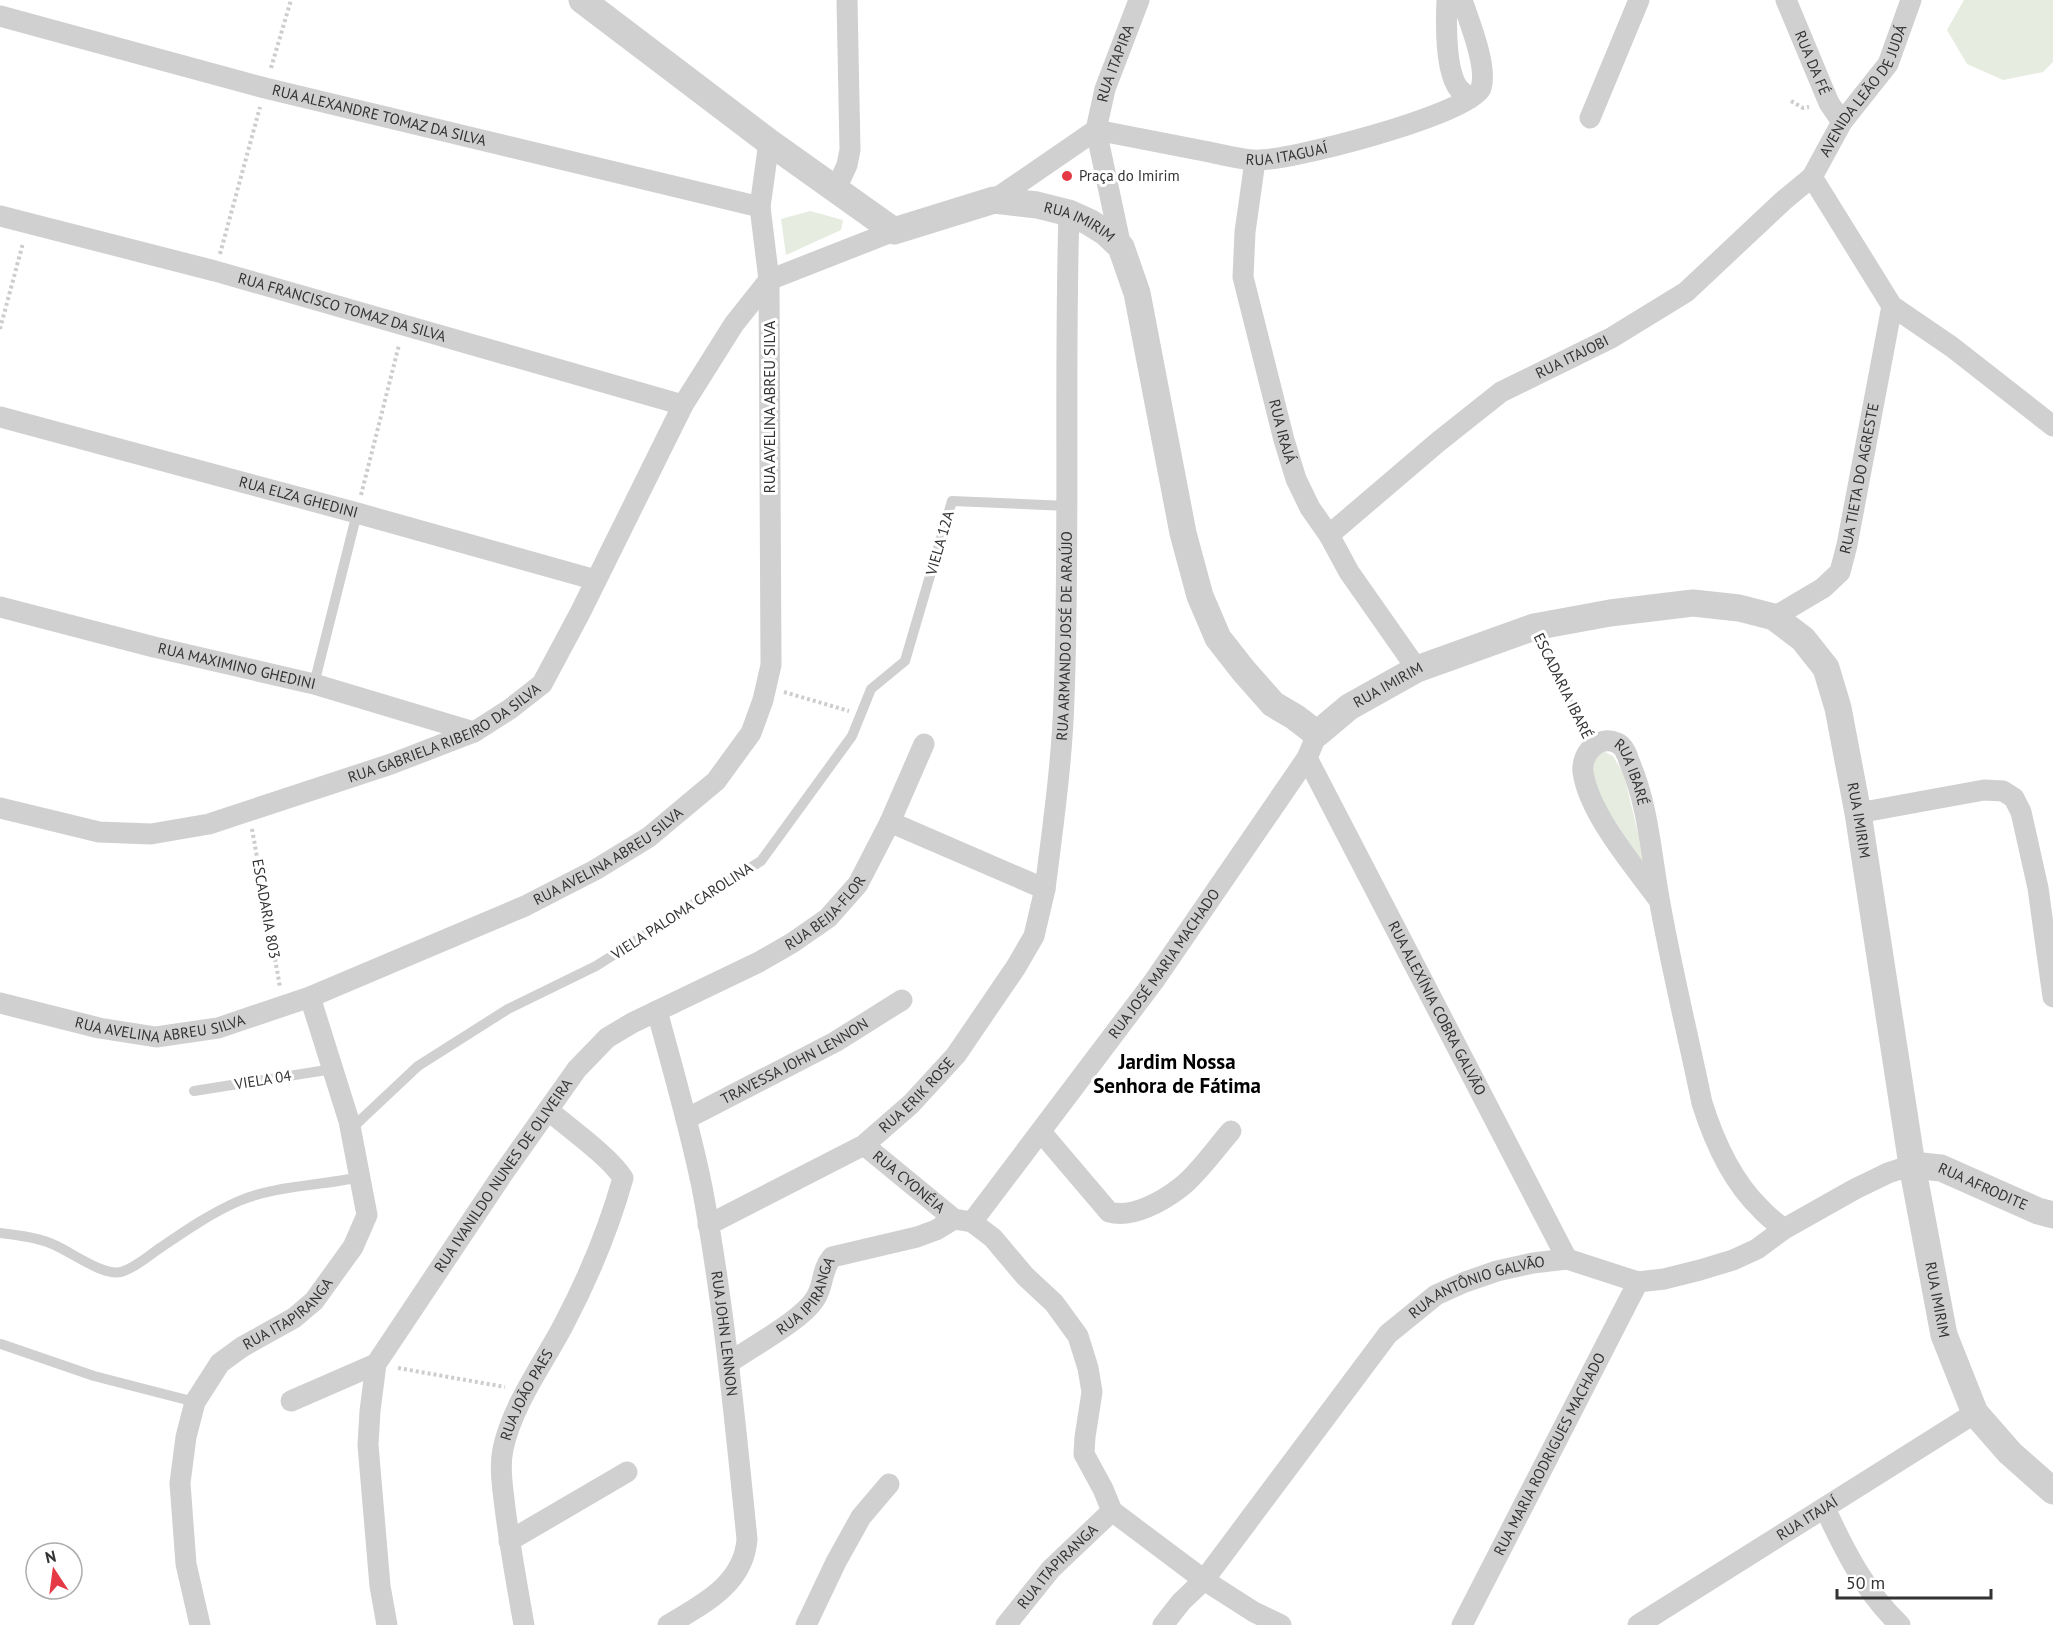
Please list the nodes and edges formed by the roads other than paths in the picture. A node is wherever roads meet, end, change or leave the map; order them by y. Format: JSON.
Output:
{"nodes":[{"id":1,"x":582,"y":0,"type":"edge"},
{"id":2,"x":847,"y":0,"type":"edge"},
{"id":3,"x":1139,"y":0,"type":"edge"},
{"id":4,"x":1447,"y":0,"type":"edge"},
{"id":5,"x":1462,"y":0,"type":"edge"},
{"id":6,"x":1639,"y":0,"type":"edge"},
{"id":7,"x":1786,"y":0,"type":"edge"},
{"id":8,"x":1911,"y":0,"type":"edge"},
{"id":9,"x":0,"y":16,"type":"edge"},
{"id":10,"x":1470,"y":98,"type":"junction"},
{"id":11,"x":1590,"y":118,"type":"dead end"},
{"id":12,"x":1842,"y":122,"type":"junction"},
{"id":13,"x":1096,"y":130,"type":"junction"},
{"id":14,"x":769,"y":142,"type":"junction"},
{"id":15,"x":1255,"y":161,"type":"junction"},
{"id":16,"x":1812,"y":177,"type":"junction"},
{"id":17,"x":836,"y":189,"type":"junction"},
{"id":18,"x":994,"y":200,"type":"junction"},
{"id":19,"x":760,"y":207,"type":"junction"},
{"id":20,"x":1069,"y":213,"type":"junction"},
{"id":21,"x":0,"y":216,"type":"edge"},
{"id":22,"x":894,"y":231,"type":"junction"},
{"id":23,"x":1121,"y":247,"type":"junction"},
{"id":24,"x":769,"y":280,"type":"junction"},
{"id":25,"x":1892,"y":306,"type":"junction"},
{"id":26,"x":683,"y":405,"type":"junction"},
{"id":27,"x":0,"y":417,"type":"edge"},
{"id":28,"x":2053,"y":426,"type":"edge"},
{"id":29,"x":1066,"y":506,"type":"junction"},
{"id":30,"x":357,"y":513,"type":"junction"},
{"id":31,"x":1329,"y":535,"type":"junction"},
{"id":32,"x":596,"y":580,"type":"junction"},
{"id":33,"x":0,"y":608,"type":"edge"},
{"id":34,"x":1774,"y":617,"type":"junction"},
{"id":35,"x":905,"y":661,"type":"joint"},
{"id":36,"x":1417,"y":669,"type":"junction"},
{"id":37,"x":314,"y":684,"type":"junction"},
{"id":38,"x":474,"y":732,"type":"junction"},
{"id":39,"x":924,"y":744,"type":"dead end"},
{"id":40,"x":1312,"y":746,"type":"junction"},
{"id":41,"x":0,"y":808,"type":"edge"},
{"id":42,"x":1858,"y":813,"type":"junction"},
{"id":43,"x":890,"y":822,"type":"junction"},
{"id":44,"x":2045,"y":887,"type":"edge"},
{"id":45,"x":1045,"y":889,"type":"junction"},
{"id":46,"x":1659,"y":900,"type":"junction"},
{"id":47,"x":310,"y":997,"type":"junction"},
{"id":48,"x":2053,"y":997,"type":"edge"},
{"id":49,"x":902,"y":1000,"type":"dead end"},
{"id":50,"x":0,"y":1003,"type":"edge"},
{"id":51,"x":657,"y":1011,"type":"junction"},
{"id":52,"x":333,"y":1069,"type":"junction"},
{"id":53,"x":194,"y":1091,"type":"dead end"},
{"id":54,"x":548,"y":1110,"type":"junction"},
{"id":55,"x":686,"y":1119,"type":"junction"},
{"id":56,"x":351,"y":1129,"type":"junction"},
{"id":57,"x":1231,"y":1131,"type":"dead end"},
{"id":58,"x":1041,"y":1132,"type":"junction"},
{"id":59,"x":864,"y":1145,"type":"junction"},
{"id":60,"x":1912,"y":1165,"type":"junction"},
{"id":61,"x":360,"y":1177,"type":"junction"},
{"id":62,"x":2053,"y":1215,"type":"edge"},
{"id":63,"x":963,"y":1221,"type":"junction"},
{"id":64,"x":708,"y":1225,"type":"junction"},
{"id":65,"x":1784,"y":1230,"type":"junction"},
{"id":66,"x":0,"y":1233,"type":"edge"},
{"id":67,"x":1567,"y":1258,"type":"junction"},
{"id":68,"x":1638,"y":1282,"type":"junction"},
{"id":69,"x":1,"y":1344,"type":"edge"},
{"id":70,"x":729,"y":1363,"type":"junction"},
{"id":71,"x":376,"y":1364,"type":"junction"},
{"id":72,"x":291,"y":1401,"type":"dead end"},
{"id":73,"x":195,"y":1402,"type":"junction"},
{"id":74,"x":1976,"y":1413,"type":"junction"},
{"id":75,"x":627,"y":1472,"type":"dead end"},
{"id":76,"x":889,"y":1485,"type":"dead end"},
{"id":77,"x":2053,"y":1491,"type":"edge"},
{"id":78,"x":1825,"y":1508,"type":"junction"},
{"id":79,"x":1112,"y":1511,"type":"junction"},
{"id":80,"x":509,"y":1541,"type":"junction"},
{"id":81,"x":1204,"y":1580,"type":"junction"},
{"id":82,"x":1667,"y":1618,"type":"edge"},
{"id":83,"x":200,"y":1625,"type":"edge"},
{"id":84,"x":387,"y":1625,"type":"edge"},
{"id":85,"x":524,"y":1625,"type":"edge"},
{"id":86,"x":668,"y":1625,"type":"edge"},
{"id":87,"x":806,"y":1625,"type":"edge"},
{"id":88,"x":1006,"y":1625,"type":"edge"},
{"id":89,"x":1163,"y":1625,"type":"edge"},
{"id":90,"x":1281,"y":1625,"type":"edge"},
{"id":91,"x":1462,"y":1625,"type":"edge"},
{"id":92,"x":1638,"y":1625,"type":"edge"},
{"id":93,"x":1900,"y":1625,"type":"edge"}],
"edges":[{"from":1,"to":14,"type":"street"},
{"from":2,"to":17,"type":"street"},
{"from":3,"to":13,"type":"street","name":"RUA ITAPIRA"},
{"from":4,"to":10,"type":"street"},
{"from":5,"to":10,"type":"street"},
{"from":6,"to":11,"type":"street"},
{"from":7,"to":12,"type":"street","name":"RUA DA FÉ"},
{"from":8,"to":12,"type":"street","name":"AVENIDA LEÃO DE JUDÁ"},
{"from":9,"to":19,"type":"street","name":"RUA ALEXANDRE TOMAZ DA SILVA"},
{"from":10,"to":15,"type":"street","name":"RUA ITAGUAÍ"},
{"from":12,"to":16,"type":"street","name":"AVENIDA LEÃO DE JUDÁ"},
{"from":13,"to":15,"type":"street","name":"RUA ITAGUAÍ"},
{"from":13,"to":18,"type":"street"},
{"from":13,"to":23,"type":"street","name":"RUA ITAPIRA"},
{"from":14,"to":17,"type":"street"},
{"from":14,"to":19,"type":"street","name":"RUA AVELINA ABREU SILVA"},
{"from":15,"to":31,"type":"street","name":"RUA IRAJÁ"},
{"from":16,"to":25,"type":"street"},
{"from":16,"to":31,"type":"street","name":"RUA ITAJOBI"},
{"from":17,"to":22,"type":"street"},
{"from":18,"to":20,"type":"street","name":"RUA IMIRIM"},
{"from":18,"to":22,"type":"street"},
{"from":19,"to":24,"type":"street","name":"RUA AVELINA ABREU SILVA"},
{"from":20,"to":23,"type":"street","name":"RUA IMIRIM"},
{"from":20,"to":29,"type":"street","name":"RUA ARMANDO JOSÉ DE ARAÚJO"},
{"from":21,"to":26,"type":"street","name":"RUA FRANCISCO TOMAZ DA SILVA"},
{"from":22,"to":24,"type":"street"},
{"from":23,"to":40,"type":"street","name":"RUA IMIRIM"},
{"from":24,"to":26,"type":"street","name":"RUA GABRIELA RIBEIRO DA SILVA"},
{"from":24,"to":47,"type":"street","name":"RUA AVELINA ABREU SILVA"},
{"from":25,"to":28,"type":"street"},
{"from":25,"to":34,"type":"street","name":"RUA TIETA DO AGRESTE"},
{"from":26,"to":32,"type":"street","name":"RUA GABRIELA RIBEIRO DA SILVA"},
{"from":27,"to":30,"type":"street","name":"RUA ELZA GHEDINI"},
{"from":29,"to":35,"type":"lane","name":"VIELA 12A"},
{"from":29,"to":45,"type":"street","name":"RUA ARMANDO JOSÉ DE ARAÚJO"},
{"from":30,"to":32,"type":"street","name":"RUA ELZA GHEDINI"},
{"from":30,"to":37,"type":"lane"},
{"from":31,"to":36,"type":"street","name":"RUA IRAJÁ"},
{"from":32,"to":38,"type":"street","name":"RUA GABRIELA RIBEIRO DA SILVA"},
{"from":33,"to":37,"type":"street","name":"RUA MAXIMINO GHEDINI"},
{"from":34,"to":36,"type":"street","name":"RUA IMIRIM"},
{"from":34,"to":42,"type":"street","name":"RUA IMIRIM"},
{"from":35,"to":56,"type":"lane","name":"VIELA PALOMA CAROLINA"},
{"from":36,"to":40,"type":"street","name":"RUA IMIRIM"},
{"from":37,"to":38,"type":"street","name":"RUA MAXIMINO GHEDINI"},
{"from":38,"to":41,"type":"street","name":"RUA GABRIELA RIBEIRO DA SILVA"},
{"from":39,"to":43,"type":"street","name":"RUA BEIJA-FLOR"},
{"from":40,"to":58,"type":"street","name":"RUA JOSÉ MARIA MACHADO"},
{"from":40,"to":67,"type":"street","name":"RUA ALEXÍNIA COBRA GALVÃO"},
{"from":42,"to":44,"type":"street"},
{"from":42,"to":60,"type":"street","name":"RUA IMIRIM"},
{"from":43,"to":45,"type":"street"},
{"from":43,"to":51,"type":"street","name":"RUA BEIJA-FLOR"},
{"from":44,"to":48,"type":"street"},
{"from":45,"to":59,"type":"street","name":"RUA ERIK ROSE"},
{"from":46,"to":46,"type":"street","name":"RUA IBARÉ"},
{"from":46,"to":65,"type":"street","name":"RUA IBARÉ"},
{"from":47,"to":50,"type":"street","name":"RUA AVELINA ABREU SILVA"},
{"from":47,"to":52,"type":"street","name":"RUA ITAPIRANGA"},
{"from":49,"to":55,"type":"street","name":"TRAVESSA JOHN LENNON"},
{"from":51,"to":54,"type":"street","name":"RUA IVANILDO NUNES DE OLIVEIRA"},
{"from":51,"to":55,"type":"street","name":"RUA JOHN LENNON"},
{"from":52,"to":53,"type":"lane","name":"VIELA 04"},
{"from":52,"to":56,"type":"street","name":"RUA ITAPIRANGA"},
{"from":54,"to":71,"type":"street","name":"RUA IVANILDO NUNES DE OLIVEIRA"},
{"from":54,"to":80,"type":"street","name":"RUA JOÃO PAES"},
{"from":55,"to":64,"type":"street","name":"RUA JOHN LENNON"},
{"from":56,"to":61,"type":"street","name":"RUA ITAPIRANGA"},
{"from":57,"to":58,"type":"street"},
{"from":58,"to":63,"type":"street","name":"RUA JOSÉ MARIA MACHADO"},
{"from":59,"to":63,"type":"street","name":"RUA CYONÉIA"},
{"from":59,"to":64,"type":"street","name":"RUA ERIK ROSE"},
{"from":60,"to":62,"type":"street","name":"RUA AFRODITE"},
{"from":60,"to":65,"type":"street","name":"RUA ANTÔNIO GALVÃO"},
{"from":60,"to":74,"type":"street","name":"RUA IMIRIM"},
{"from":61,"to":66,"type":"lane"},
{"from":61,"to":73,"type":"street","name":"RUA ITAPIRANGA"},
{"from":63,"to":70,"type":"street","name":"RUA IPIRANGA"},
{"from":63,"to":79,"type":"street"},
{"from":64,"to":70,"type":"street","name":"RUA JOHN LENNON"},
{"from":65,"to":68,"type":"street","name":"RUA ANTÔNIO GALVÃO"},
{"from":67,"to":68,"type":"street","name":"RUA ANTÔNIO GALVÃO"},
{"from":67,"to":81,"type":"street","name":"RUA ANTÔNIO GALVÃO"},
{"from":68,"to":91,"type":"street","name":"RUA MARIA RODRIGUES MACHADO"},
{"from":69,"to":73,"type":"lane"},
{"from":70,"to":86,"type":"street","name":"RUA JOHN LENNON"},
{"from":71,"to":72,"type":"street"},
{"from":71,"to":84,"type":"street"},
{"from":73,"to":83,"type":"street","name":"RUA ITAPIRANGA"},
{"from":74,"to":77,"type":"street","name":"RUA IMIRIM"},
{"from":74,"to":78,"type":"street","name":"RUA ITAJAÍ"},
{"from":75,"to":80,"type":"street"},
{"from":76,"to":87,"type":"street"},
{"from":78,"to":82,"type":"street","name":"RUA ITAJAÍ"},
{"from":78,"to":93,"type":"street"},
{"from":79,"to":81,"type":"street"},
{"from":79,"to":88,"type":"street","name":"RUA ITAPIRANGA"},
{"from":80,"to":85,"type":"street","name":"RUA JOÃO PAES"},
{"from":81,"to":89,"type":"street","name":"RUA ANTÔNIO GALVÃO"},
{"from":81,"to":90,"type":"street"},
{"from":82,"to":92,"type":"street","name":"RUA ITAJAÍ"}]}
